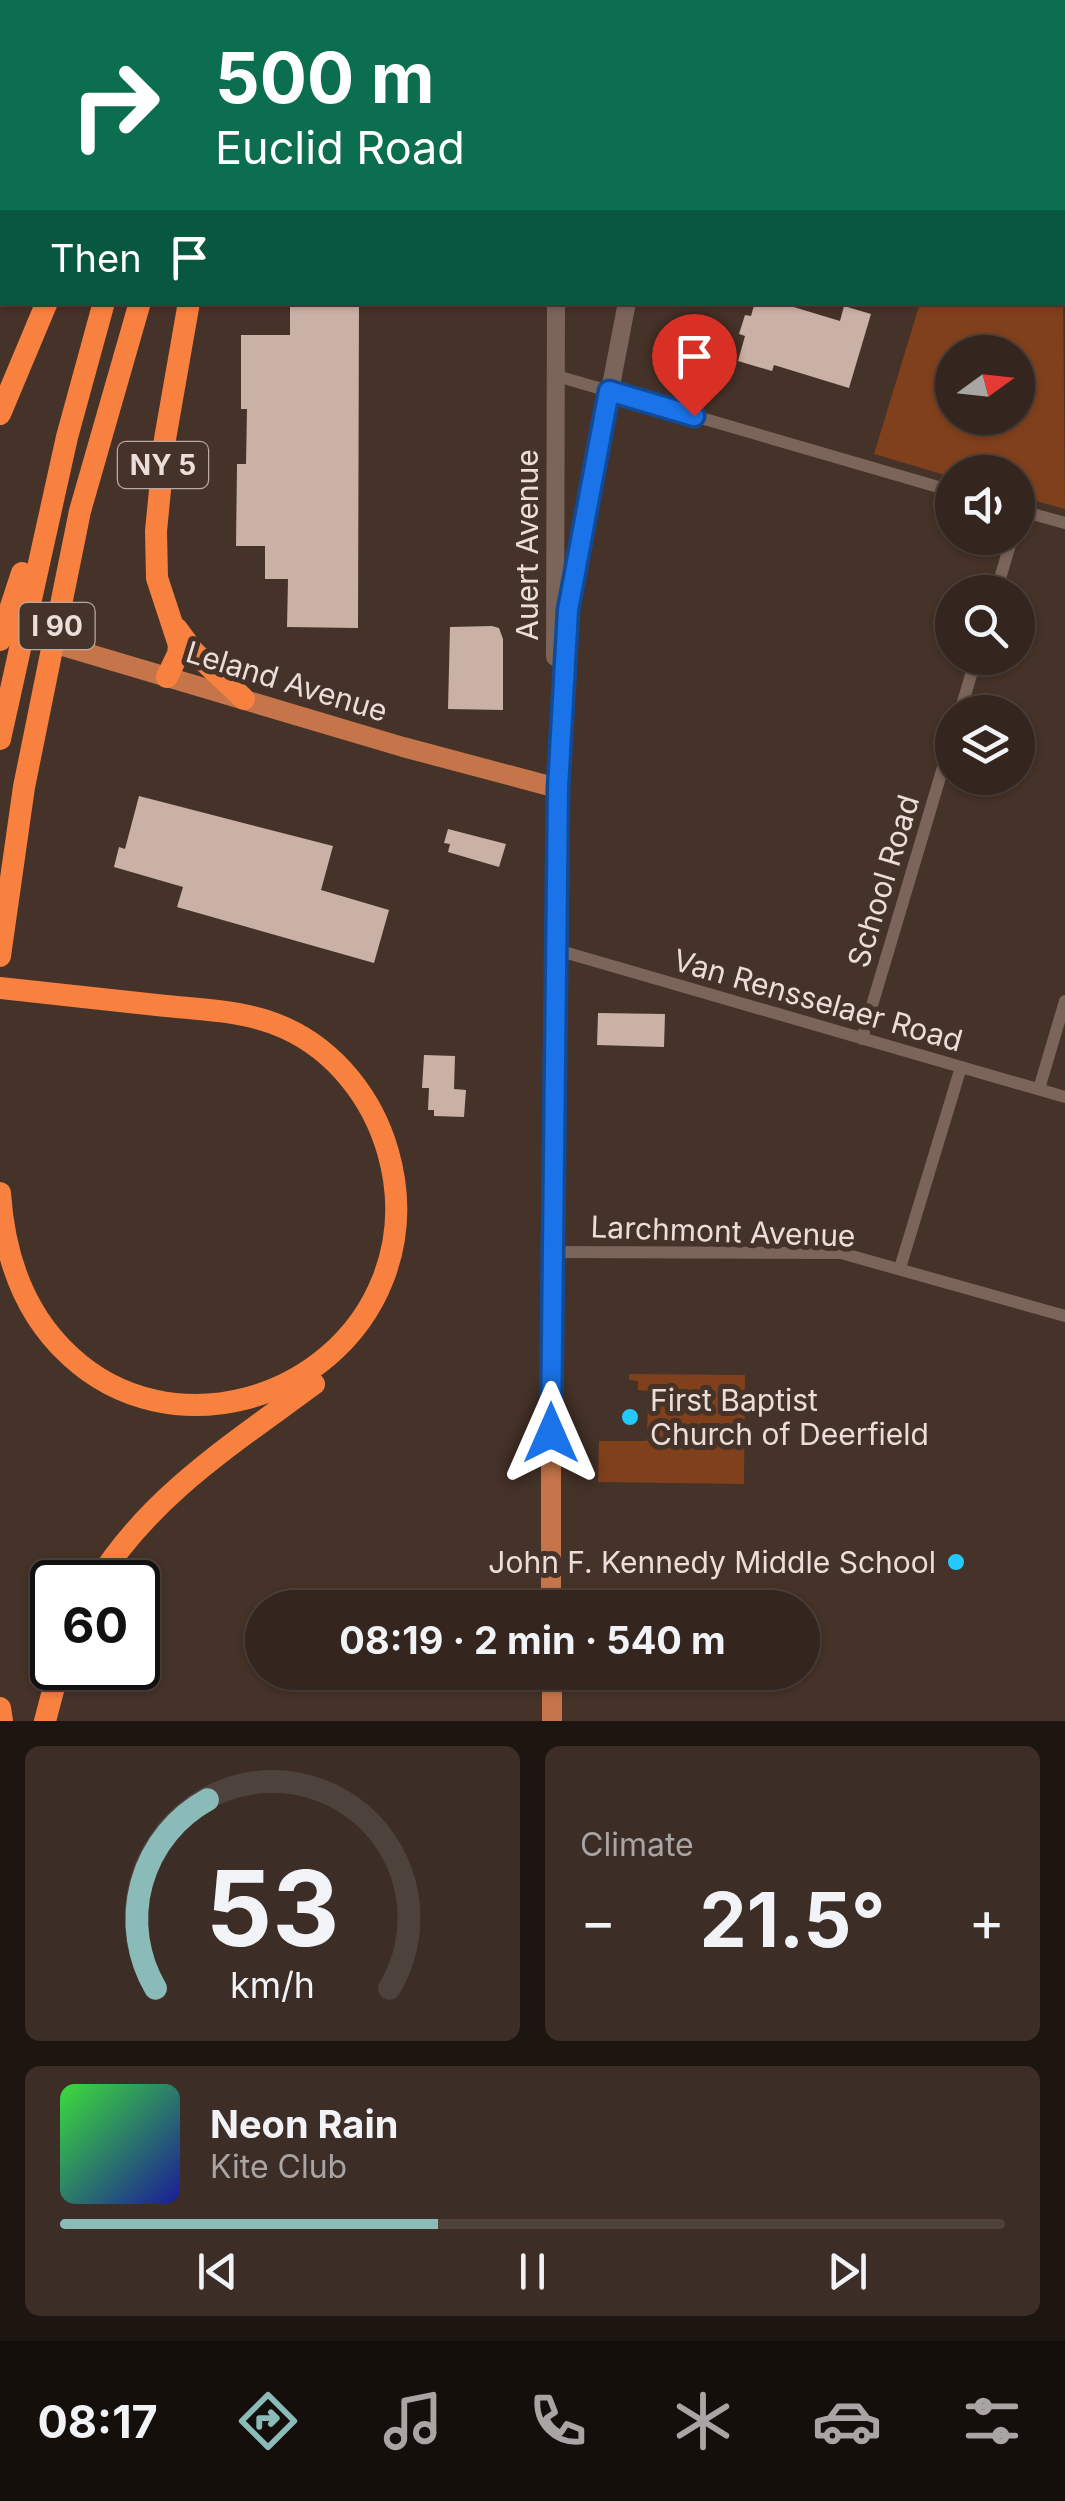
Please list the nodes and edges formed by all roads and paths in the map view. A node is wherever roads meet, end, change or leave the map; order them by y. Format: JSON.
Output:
{"nodes":[{"id":1,"x":46,"y":305,"type":"edge"},
{"id":2,"x":103,"y":305,"type":"edge"},
{"id":3,"x":139,"y":305,"type":"edge"},
{"id":4,"x":188,"y":305,"type":"edge"},
{"id":5,"x":556,"y":305,"type":"edge"},
{"id":6,"x":626,"y":305,"type":"edge"},
{"id":7,"x":556,"y":376,"type":"junction"},
{"id":8,"x":609,"y":391,"type":"junction"},
{"id":9,"x":0,"y":414,"type":"edge"},
{"id":10,"x":68,"y":436,"type":"junction"},
{"id":11,"x":935,"y":486,"type":"edge"},
{"id":12,"x":1035,"y":517,"type":"edge"},
{"id":13,"x":1065,"y":524,"type":"edge"},
{"id":14,"x":174,"y":626,"type":"junction"},
{"id":15,"x":0,"y":628,"type":"edge"},
{"id":16,"x":0,"y":640,"type":"edge"},
{"id":17,"x":167,"y":677,"type":"junction"},
{"id":18,"x":244,"y":699,"type":"junction"},
{"id":19,"x":0,"y":739,"type":"edge"},
{"id":20,"x":558,"y":788,"type":"junction"},
{"id":21,"x":935,"y":794,"type":"edge"},
{"id":22,"x":557,"y":950,"type":"junction"},
{"id":23,"x":0,"y":956,"type":"edge"},
{"id":24,"x":0,"y":978,"type":"edge"},
{"id":25,"x":0,"y":988,"type":"edge"},
{"id":26,"x":64,"y":990,"type":"junction"},
{"id":27,"x":1065,"y":1001,"type":"edge"},
{"id":28,"x":862,"y":1039,"type":"junction"},
{"id":29,"x":961,"y":1067,"type":"junction"},
{"id":30,"x":1039,"y":1089,"type":"junction"},
{"id":31,"x":1065,"y":1097,"type":"edge"},
{"id":32,"x":0,"y":1193,"type":"edge"},
{"id":33,"x":551,"y":1252,"type":"junction"},
{"id":34,"x":900,"y":1268,"type":"junction"},
{"id":35,"x":1065,"y":1316,"type":"edge"},
{"id":36,"x":114,"y":1560,"type":"edge"},
{"id":37,"x":552,"y":1590,"type":"edge"},
{"id":38,"x":53,"y":1690,"type":"edge"},
{"id":39,"x":552,"y":1690,"type":"edge"},
{"id":40,"x":0,"y":1708,"type":"edge"},
{"id":41,"x":2,"y":1721,"type":"edge"},
{"id":42,"x":45,"y":1721,"type":"edge"},
{"id":43,"x":552,"y":1721,"type":"edge"}],
"edges":[{"from":1,"to":9,"type":"highway"},
{"from":2,"to":10,"type":"highway","number":"I 90"},
{"from":3,"to":23,"type":"highway","number":"I 90"},
{"from":4,"to":14,"type":"highway","number":"NY 5"},
{"from":5,"to":7,"type":"main road","name":"Auert Avenue"},
{"from":6,"to":8,"type":"main road"},
{"from":7,"to":8,"type":"street"},
{"from":7,"to":20,"type":"main road","name":"Auert Avenue"},
{"from":8,"to":11,"type":"street"},
{"from":8,"to":20,"type":"main road"},
{"from":10,"to":16,"type":"highway"},
{"from":10,"to":19,"type":"highway","number":"I 90"},
{"from":12,"to":13,"type":"street"},
{"from":14,"to":17,"type":"highway"},
{"from":14,"to":18,"type":"highway","number":"NY 5"},
{"from":15,"to":17,"type":"main road","name":"Leland Avenue","number":"NY 5"},
{"from":17,"to":18,"type":"main road","name":"Leland Avenue","number":"NY 5"},
{"from":18,"to":20,"type":"main road","name":"Leland Avenue","number":"NY 5"},
{"from":20,"to":22,"type":"main road"},
{"from":21,"to":28,"type":"street","name":"School Road"},
{"from":22,"to":28,"type":"street","name":"Van Rensselaer Road"},
{"from":22,"to":33,"type":"main road"},
{"from":24,"to":26,"type":"highway"},
{"from":25,"to":26,"type":"highway"},
{"from":26,"to":32,"type":"highway"},
{"from":26,"to":36,"type":"highway"},
{"from":27,"to":30,"type":"street"},
{"from":28,"to":29,"type":"street","name":"Van Rensselaer Road"},
{"from":29,"to":30,"type":"street","name":"Van Rensselaer Road"},
{"from":29,"to":34,"type":"street"},
{"from":30,"to":31,"type":"street","name":"Van Rensselaer Road"},
{"from":33,"to":34,"type":"street","name":"Larchmont Avenue"},
{"from":33,"to":37,"type":"main road"},
{"from":34,"to":35,"type":"street","name":"Larchmont Avenue"},
{"from":38,"to":42,"type":"highway"},
{"from":39,"to":43,"type":"main road"},
{"from":40,"to":41,"type":"highway"}]}
